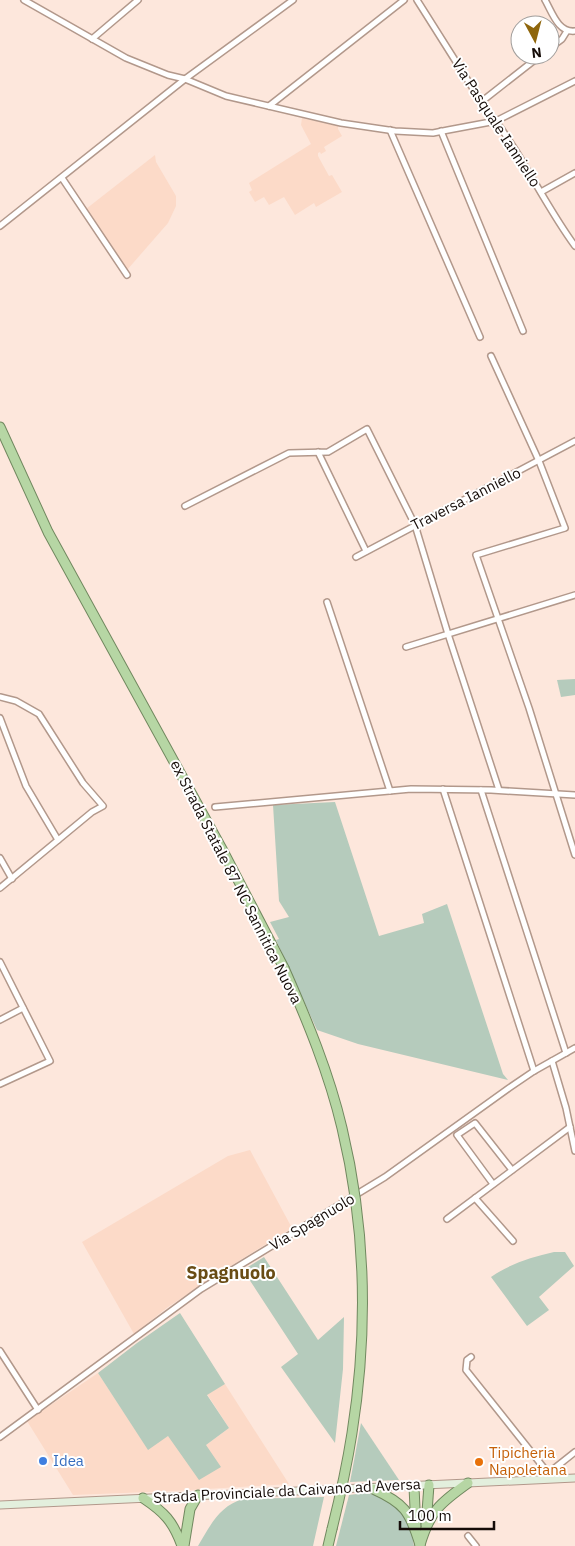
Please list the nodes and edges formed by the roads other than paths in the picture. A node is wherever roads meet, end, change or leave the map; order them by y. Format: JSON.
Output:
{"nodes":[{"id":1,"x":24,"y":0,"type":"edge"},
{"id":2,"x":138,"y":0,"type":"edge"},
{"id":3,"x":292,"y":0,"type":"edge"},
{"id":4,"x":404,"y":0,"type":"edge"},
{"id":5,"x":417,"y":0,"type":"edge"},
{"id":6,"x":545,"y":0,"type":"edge"},
{"id":7,"x":567,"y":31,"type":"junction"},
{"id":8,"x":575,"y":31,"type":"edge"},
{"id":9,"x":92,"y":39,"type":"junction"},
{"id":10,"x":560,"y":40,"type":"edge"},
{"id":11,"x":528,"y":65,"type":"edge"},
{"id":12,"x":185,"y":80,"type":"junction"},
{"id":13,"x":575,"y":81,"type":"edge"},
{"id":14,"x":481,"y":102,"type":"junction"},
{"id":15,"x":270,"y":106,"type":"junction"},
{"id":16,"x":496,"y":121,"type":"junction"},
{"id":17,"x":390,"y":130,"type":"junction"},
{"id":18,"x":441,"y":131,"type":"junction"},
{"id":19,"x":575,"y":173,"type":"edge"},
{"id":20,"x":62,"y":178,"type":"junction"},
{"id":21,"x":541,"y":192,"type":"junction"},
{"id":22,"x":0,"y":226,"type":"edge"},
{"id":23,"x":572,"y":238,"type":"edge"},
{"id":24,"x":575,"y":246,"type":"edge"},
{"id":25,"x":127,"y":275,"type":"dead end"},
{"id":26,"x":523,"y":331,"type":"dead end"},
{"id":27,"x":480,"y":337,"type":"dead end"},
{"id":28,"x":491,"y":356,"type":"dead end"},
{"id":29,"x":0,"y":427,"type":"edge"},
{"id":30,"x":575,"y":441,"type":"edge"},
{"id":31,"x":318,"y":452,"type":"junction"},
{"id":32,"x":539,"y":461,"type":"junction"},
{"id":33,"x":185,"y":506,"type":"dead end"},
{"id":34,"x":415,"y":526,"type":"junction"},
{"id":35,"x":366,"y":551,"type":"junction"},
{"id":36,"x":356,"y":557,"type":"dead end"},
{"id":37,"x":575,"y":595,"type":"edge"},
{"id":38,"x":327,"y":602,"type":"dead end"},
{"id":39,"x":498,"y":618,"type":"junction"},
{"id":40,"x":448,"y":634,"type":"junction"},
{"id":41,"x":406,"y":647,"type":"dead end"},
{"id":42,"x":0,"y":697,"type":"edge"},
{"id":43,"x":0,"y":718,"type":"edge"},
{"id":44,"x":443,"y":789,"type":"junction"},
{"id":45,"x":480,"y":790,"type":"junction"},
{"id":46,"x":499,"y":790,"type":"junction"},
{"id":47,"x":390,"y":791,"type":"junction"},
{"id":48,"x":555,"y":794,"type":"junction"},
{"id":49,"x":575,"y":795,"type":"edge"},
{"id":50,"x":216,"y":807,"type":"dead end"},
{"id":51,"x":58,"y":840,"type":"junction"},
{"id":52,"x":575,"y":855,"type":"edge"},
{"id":53,"x":0,"y":858,"type":"edge"},
{"id":54,"x":12,"y":878,"type":"junction"},
{"id":55,"x":0,"y":888,"type":"edge"},
{"id":56,"x":1,"y":965,"type":"edge"},
{"id":57,"x":23,"y":1008,"type":"junction"},
{"id":58,"x":0,"y":1020,"type":"edge"},
{"id":59,"x":575,"y":1048,"type":"edge"},
{"id":60,"x":566,"y":1053,"type":"junction"},
{"id":61,"x":552,"y":1061,"type":"junction"},
{"id":62,"x":534,"y":1071,"type":"junction"},
{"id":63,"x":0,"y":1084,"type":"edge"},
{"id":64,"x":570,"y":1127,"type":"junction"},
{"id":65,"x":575,"y":1151,"type":"edge"},
{"id":66,"x":512,"y":1170,"type":"junction"},
{"id":67,"x":493,"y":1184,"type":"junction"},
{"id":68,"x":476,"y":1198,"type":"junction"},
{"id":69,"x":447,"y":1219,"type":"dead end"},
{"id":70,"x":513,"y":1241,"type":"dead end"},
{"id":71,"x":0,"y":1351,"type":"edge"},
{"id":72,"x":471,"y":1357,"type":"dead end"},
{"id":73,"x":38,"y":1410,"type":"junction"},
{"id":74,"x":0,"y":1438,"type":"edge"},
{"id":75,"x":575,"y":1452,"type":"edge"},
{"id":76,"x":548,"y":1473,"type":"junction"},
{"id":77,"x":575,"y":1478,"type":"edge"},
{"id":78,"x":540,"y":1480,"type":"junction"},
{"id":79,"x":468,"y":1483,"type":"junction"},
{"id":80,"x":429,"y":1485,"type":"junction"},
{"id":81,"x":414,"y":1487,"type":"junction"},
{"id":82,"x":373,"y":1488,"type":"junction"},
{"id":83,"x":198,"y":1495,"type":"junction"},
{"id":84,"x":143,"y":1498,"type":"junction"},
{"id":85,"x":0,"y":1505,"type":"edge"},
{"id":86,"x":426,"y":1525,"type":"junction"},
{"id":87,"x":416,"y":1532,"type":"junction"},
{"id":88,"x":468,"y":1536,"type":"dead end"},
{"id":89,"x":183,"y":1546,"type":"edge"},
{"id":90,"x":328,"y":1546,"type":"edge"},
{"id":91,"x":420,"y":1546,"type":"edge"},
{"id":92,"x":476,"y":1546,"type":"edge"}],
"edges":[{"from":1,"to":9,"type":"street"},
{"from":2,"to":9,"type":"street"},
{"from":3,"to":12,"type":"street"},
{"from":4,"to":15,"type":"street"},
{"from":5,"to":14,"type":"street","name":"Via Pasquale Ianniello"},
{"from":6,"to":7,"type":"street"},
{"from":7,"to":8,"type":"street"},
{"from":7,"to":10,"type":"street"},
{"from":9,"to":12,"type":"street"},
{"from":11,"to":14,"type":"street"},
{"from":12,"to":15,"type":"street"},
{"from":12,"to":20,"type":"street"},
{"from":13,"to":16,"type":"street"},
{"from":14,"to":16,"type":"street","name":"Via Pasquale Ianniello"},
{"from":15,"to":17,"type":"street"},
{"from":16,"to":18,"type":"street"},
{"from":16,"to":21,"type":"street","name":"Via Pasquale Ianniello"},
{"from":17,"to":18,"type":"street"},
{"from":17,"to":27,"type":"street"},
{"from":18,"to":26,"type":"street"},
{"from":19,"to":21,"type":"street"},
{"from":20,"to":22,"type":"street"},
{"from":20,"to":25,"type":"street"},
{"from":21,"to":23,"type":"street","name":"Via Pasquale Ianniello"},
{"from":23,"to":24,"type":"street","name":"Via Pasquale Ianniello"},
{"from":28,"to":32,"type":"street"},
{"from":29,"to":90,"type":"highway","name":"ex Strada Statale 87 NC Sannitica Nuova","bridge":true},
{"from":30,"to":32,"type":"street","name":"Traversa Ianniello"},
{"from":31,"to":33,"type":"street"},
{"from":31,"to":34,"type":"street"},
{"from":31,"to":35,"type":"street"},
{"from":32,"to":34,"type":"street","name":"Traversa Ianniello"},
{"from":32,"to":39,"type":"street"},
{"from":34,"to":35,"type":"street","name":"Traversa Ianniello"},
{"from":34,"to":40,"type":"street"},
{"from":35,"to":36,"type":"street","name":"Traversa Ianniello"},
{"from":37,"to":39,"type":"street"},
{"from":38,"to":47,"type":"street"},
{"from":39,"to":40,"type":"street"},
{"from":39,"to":48,"type":"street"},
{"from":40,"to":41,"type":"street"},
{"from":40,"to":46,"type":"street"},
{"from":42,"to":51,"type":"street"},
{"from":43,"to":51,"type":"street"},
{"from":44,"to":45,"type":"street"},
{"from":44,"to":47,"type":"street"},
{"from":44,"to":62,"type":"street"},
{"from":45,"to":46,"type":"street"},
{"from":45,"to":60,"type":"street"},
{"from":46,"to":48,"type":"street"},
{"from":47,"to":50,"type":"street"},
{"from":48,"to":49,"type":"street"},
{"from":48,"to":52,"type":"street"},
{"from":51,"to":54,"type":"street"},
{"from":53,"to":54,"type":"street"},
{"from":54,"to":55,"type":"street"},
{"from":56,"to":57,"type":"street"},
{"from":57,"to":58,"type":"street"},
{"from":57,"to":63,"type":"street"},
{"from":59,"to":60,"type":"street","name":"Via Spagnuolo"},
{"from":60,"to":61,"type":"street","name":"Via Spagnuolo"},
{"from":61,"to":62,"type":"street","name":"Via Spagnuolo"},
{"from":61,"to":64,"type":"street"},
{"from":62,"to":73,"type":"street","name":"Via Spagnuolo"},
{"from":64,"to":65,"type":"street"},
{"from":64,"to":66,"type":"street"},
{"from":66,"to":67,"type":"street"},
{"from":66,"to":67,"type":"street"},
{"from":67,"to":68,"type":"street"},
{"from":68,"to":69,"type":"street"},
{"from":68,"to":70,"type":"street"},
{"from":71,"to":73,"type":"street"},
{"from":72,"to":76,"type":"street"},
{"from":73,"to":74,"type":"street","name":"Via Spagnuolo"},
{"from":75,"to":76,"type":"street"},
{"from":76,"to":78,"type":"street"},
{"from":77,"to":78,"type":"main road","name":"Strada Provinciale da Caivano ad Aversa"},
{"from":78,"to":79,"type":"main road","name":"Strada Provinciale da Caivano ad Aversa"},
{"from":79,"to":80,"type":"main road","name":"Strada Provinciale da Caivano ad Aversa"},
{"from":79,"to":86,"type":"highway"},
{"from":80,"to":81,"type":"main road","name":"Strada Provinciale da Caivano ad Aversa"},
{"from":80,"to":86,"type":"highway"},
{"from":81,"to":82,"type":"main road","name":"Strada Provinciale da Caivano ad Aversa"},
{"from":81,"to":87,"type":"highway"},
{"from":82,"to":83,"type":"main road","name":"Strada Provinciale da Caivano ad Aversa"},
{"from":82,"to":87,"type":"highway"},
{"from":83,"to":84,"type":"main road","name":"Strada Provinciale da Caivano ad Aversa"},
{"from":83,"to":89,"type":"highway"},
{"from":84,"to":85,"type":"main road","name":"Strada Provinciale da Caivano ad Aversa"},
{"from":84,"to":89,"type":"highway"},
{"from":86,"to":91,"type":"highway"},
{"from":87,"to":91,"type":"highway"},
{"from":88,"to":92,"type":"street"}]}
